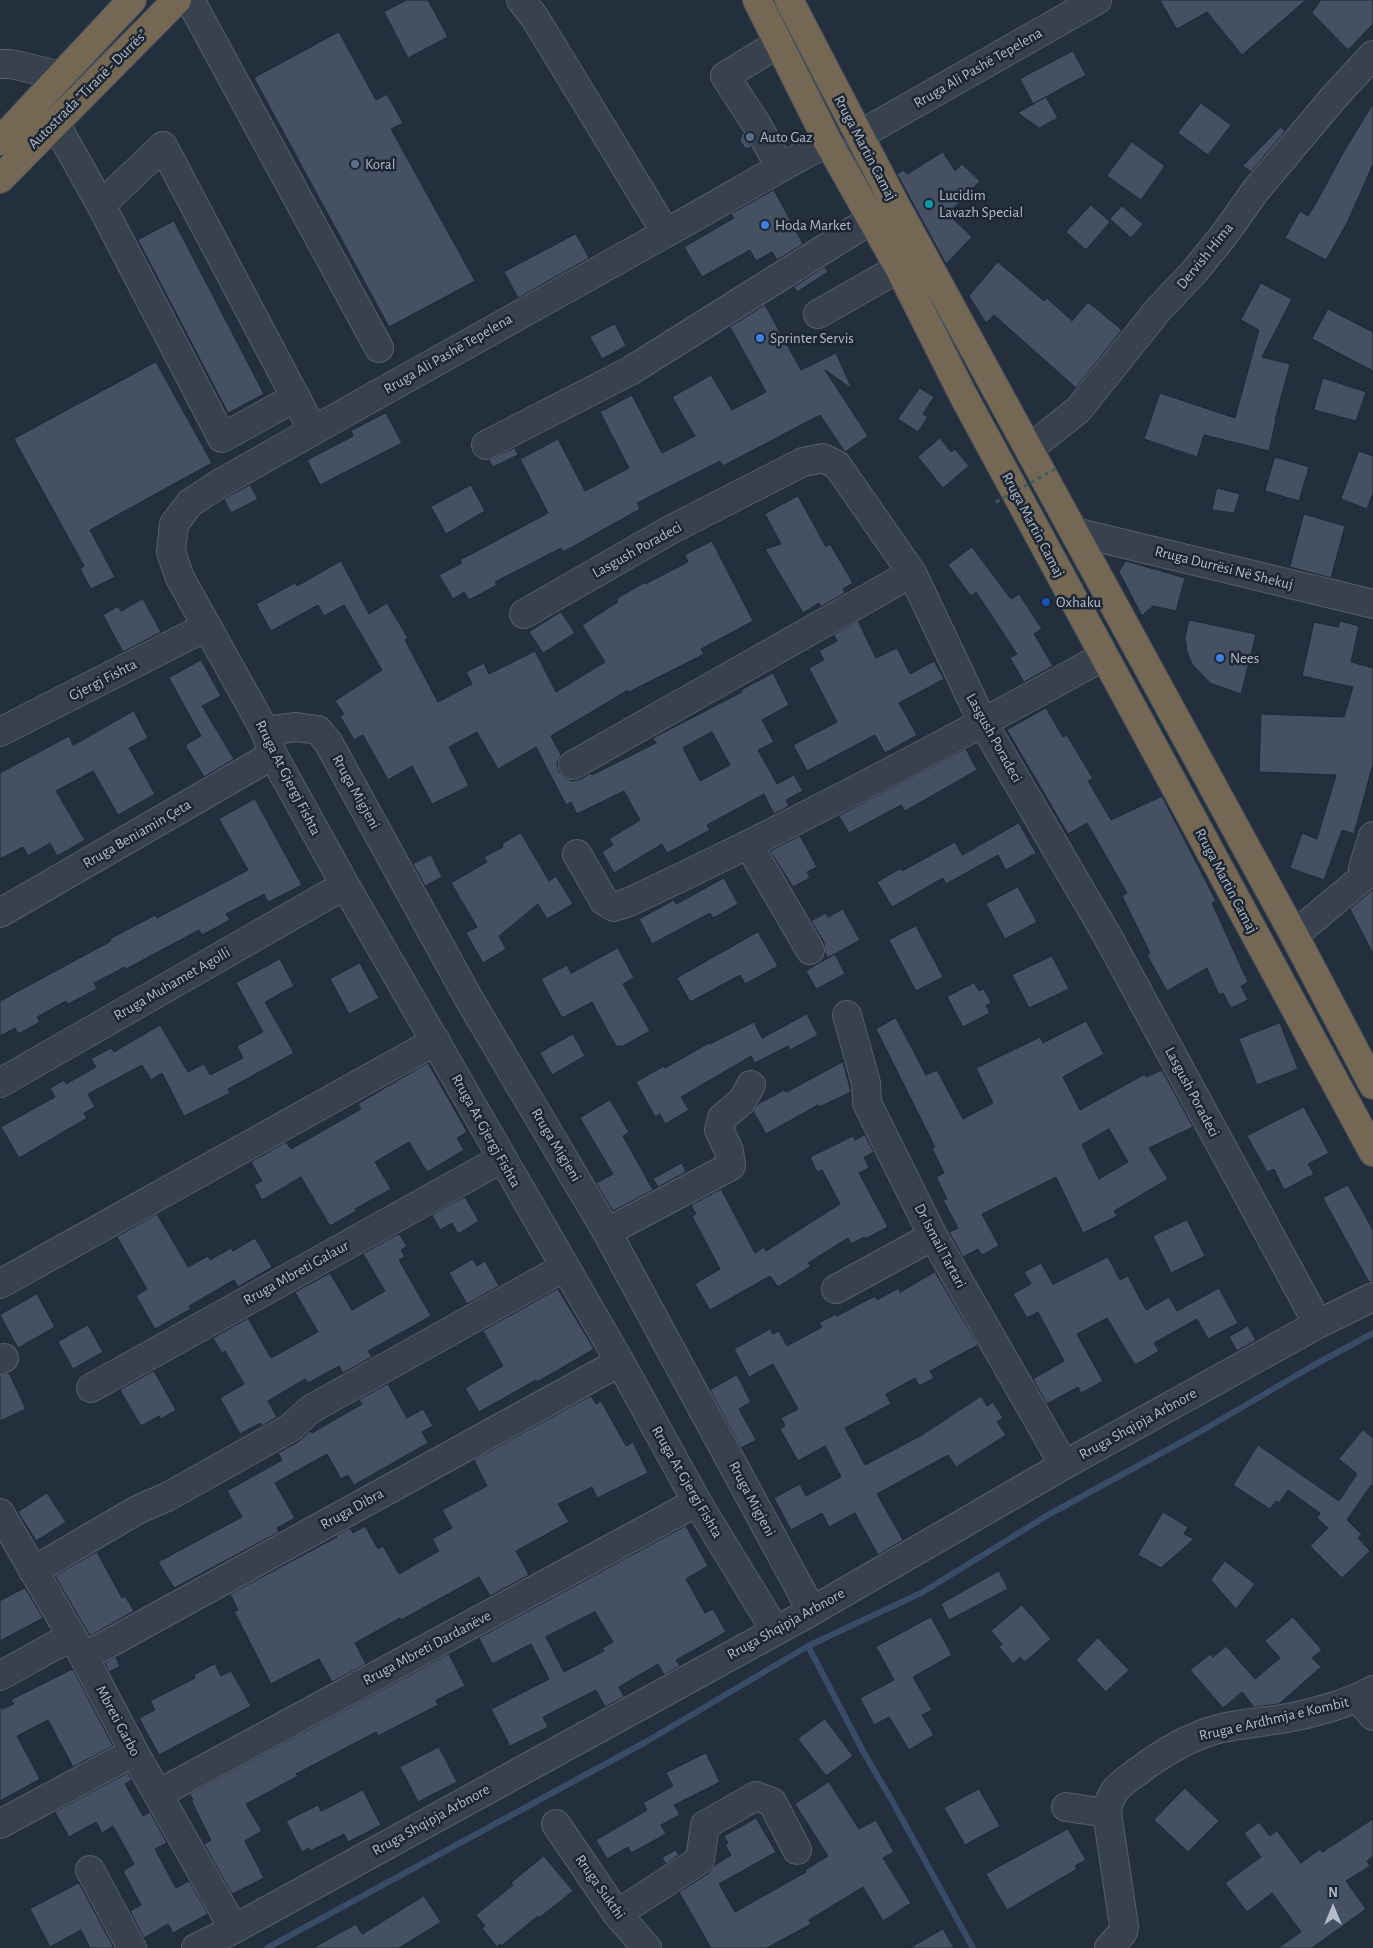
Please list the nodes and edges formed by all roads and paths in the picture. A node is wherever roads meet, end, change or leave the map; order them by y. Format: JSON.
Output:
{"nodes":[{"id":1,"x":132,"y":0,"type":"edge"},
{"id":2,"x":177,"y":0,"type":"edge"},
{"id":3,"x":190,"y":0,"type":"edge"},
{"id":4,"x":521,"y":0,"type":"edge"},
{"id":5,"x":757,"y":0,"type":"edge"},
{"id":6,"x":789,"y":0,"type":"edge"},
{"id":7,"x":1097,"y":0,"type":"edge"},
{"id":8,"x":779,"y":44,"type":"junction"},
{"id":9,"x":1373,"y":55,"type":"edge"},
{"id":10,"x":0,"y":64,"type":"edge"},
{"id":11,"x":62,"y":76,"type":"junction"},
{"id":12,"x":55,"y":123,"type":"junction"},
{"id":13,"x":858,"y":135,"type":"junction"},
{"id":14,"x":0,"y":141,"type":"edge"},
{"id":15,"x":828,"y":142,"type":"junction"},
{"id":16,"x":780,"y":167,"type":"junction"},
{"id":17,"x":0,"y":179,"type":"edge"},
{"id":18,"x":101,"y":205,"type":"junction"},
{"id":19,"x":872,"y":219,"type":"junction"},
{"id":20,"x":666,"y":233,"type":"junction"},
{"id":21,"x":899,"y":268,"type":"junction"},
{"id":22,"x":818,"y":314,"type":"dead end"},
{"id":23,"x":379,"y":348,"type":"dead end"},
{"id":24,"x":296,"y":397,"type":"junction"},
{"id":25,"x":308,"y":434,"type":"junction"},
{"id":26,"x":486,"y":445,"type":"dead end"},
{"id":27,"x":1030,"y":448,"type":"junction"},
{"id":28,"x":1057,"y":468,"type":"dead end"},
{"id":29,"x":996,"y":502,"type":"dead end"},
{"id":30,"x":1075,"y":532,"type":"junction"},
{"id":31,"x":912,"y":572,"type":"junction"},
{"id":32,"x":1373,"y":604,"type":"edge"},
{"id":33,"x":524,"y":614,"type":"dead end"},
{"id":34,"x":206,"y":627,"type":"junction"},
{"id":35,"x":1104,"y":656,"type":"junction"},
{"id":36,"x":983,"y":723,"type":"junction"},
{"id":37,"x":0,"y":732,"type":"edge"},
{"id":38,"x":269,"y":743,"type":"junction"},
{"id":39,"x":573,"y":765,"type":"dead end"},
{"id":40,"x":1373,"y":836,"type":"edge"},
{"id":41,"x":749,"y":845,"type":"junction"},
{"id":42,"x":576,"y":854,"type":"dead end"},
{"id":43,"x":1369,"y":877,"type":"edge"},
{"id":44,"x":345,"y":885,"type":"junction"},
{"id":45,"x":0,"y":913,"type":"edge"},
{"id":46,"x":1294,"y":935,"type":"junction"},
{"id":47,"x":810,"y":950,"type":"dead end"},
{"id":48,"x":847,"y":1015,"type":"dead end"},
{"id":49,"x":436,"y":1041,"type":"junction"},
{"id":50,"x":0,"y":1083,"type":"edge"},
{"id":51,"x":752,"y":1085,"type":"dead end"},
{"id":52,"x":1373,"y":1085,"type":"edge"},
{"id":53,"x":1373,"y":1152,"type":"edge"},
{"id":54,"x":501,"y":1159,"type":"junction"},
{"id":55,"x":607,"y":1232,"type":"junction"},
{"id":56,"x":933,"y":1236,"type":"junction"},
{"id":57,"x":565,"y":1267,"type":"junction"},
{"id":58,"x":0,"y":1284,"type":"edge"},
{"id":59,"x":836,"y":1289,"type":"dead end"},
{"id":60,"x":1373,"y":1297,"type":"edge"},
{"id":61,"x":1318,"y":1324,"type":"junction"},
{"id":62,"x":620,"y":1362,"type":"junction"},
{"id":63,"x":91,"y":1388,"type":"dead end"},
{"id":64,"x":1064,"y":1465,"type":"junction"},
{"id":65,"x":697,"y":1502,"type":"junction"},
{"id":66,"x":0,"y":1513,"type":"edge"},
{"id":67,"x":33,"y":1571,"type":"junction"},
{"id":68,"x":812,"y":1611,"type":"junction"},
{"id":69,"x":775,"y":1630,"type":"junction"},
{"id":70,"x":78,"y":1647,"type":"junction"},
{"id":71,"x":0,"y":1676,"type":"edge"},
{"id":72,"x":1368,"y":1701,"type":"edge"},
{"id":73,"x":134,"y":1752,"type":"junction"},
{"id":74,"x":158,"y":1794,"type":"junction"},
{"id":75,"x":1066,"y":1807,"type":"dead end"},
{"id":76,"x":1107,"y":1812,"type":"junction"},
{"id":77,"x":0,"y":1824,"type":"edge"},
{"id":78,"x":556,"y":1824,"type":"dead end"},
{"id":79,"x":797,"y":1850,"type":"dead end"},
{"id":80,"x":90,"y":1870,"type":"dead end"},
{"id":81,"x":617,"y":1914,"type":"junction"},
{"id":82,"x":234,"y":1929,"type":"junction"},
{"id":83,"x":132,"y":1948,"type":"edge"},
{"id":84,"x":196,"y":1948,"type":"edge"},
{"id":85,"x":647,"y":1948,"type":"edge"},
{"id":86,"x":1109,"y":1948,"type":"edge"}],
"edges":[{"from":1,"to":11,"type":"highway","name":"Autostrada \"Tiranë - Durrës\""},
{"from":2,"to":12,"type":"highway","name":"Autostrada \"Tiranë - Durrës\""},
{"from":3,"to":23,"type":"street"},
{"from":4,"to":20,"type":"street"},
{"from":5,"to":8,"type":"highway","name":"Rruga Martin Camaj"},
{"from":6,"to":13,"type":"highway","name":"Rruga Martin Camaj"},
{"from":7,"to":13,"type":"street","name":"Rruga Ali Pashë Tepelena"},
{"from":8,"to":15,"type":"highway","name":"Rruga Martin Camaj"},
{"from":8,"to":16,"type":"street"},
{"from":9,"to":27,"type":"street","name":"Dervish Hima"},
{"from":10,"to":11,"type":"street"},
{"from":11,"to":14,"type":"highway","name":"Autostrada \"Tiranë - Durrës\""},
{"from":12,"to":17,"type":"highway","name":"Autostrada \"Tiranë - Durrës\""},
{"from":12,"to":18,"type":"street"},
{"from":13,"to":27,"type":"highway","name":"Rruga Martin Camaj"},
{"from":15,"to":16,"type":"street","name":"Rruga Ali Pashë Tepelena"},
{"from":15,"to":19,"type":"highway","name":"Rruga Martin Camaj"},
{"from":16,"to":20,"type":"street","name":"Rruga Ali Pashë Tepelena"},
{"from":18,"to":24,"type":"street"},
{"from":18,"to":24,"type":"street"},
{"from":19,"to":21,"type":"highway","name":"Rruga Martin Camaj"},
{"from":19,"to":26,"type":"street"},
{"from":20,"to":25,"type":"street","name":"Rruga Ali Pashë Tepelena"},
{"from":21,"to":22,"type":"street"},
{"from":21,"to":35,"type":"highway","name":"Rruga Martin Camaj"},
{"from":24,"to":25,"type":"street"},
{"from":25,"to":34,"type":"street","name":"Rruga Ali Pashë Tepelena"},
{"from":27,"to":30,"type":"highway","name":"Rruga Martin Camaj"},
{"from":28,"to":29,"type":"path","bridge":true},
{"from":30,"to":32,"type":"street","name":"Rruga Durrësi Në Shekuj"},
{"from":30,"to":46,"type":"highway","name":"Rruga Martin Camaj"},
{"from":31,"to":33,"type":"street","name":"Lasgush Poradeci"},
{"from":31,"to":36,"type":"street","name":"Lasgush Poradeci"},
{"from":31,"to":39,"type":"street"},
{"from":34,"to":37,"type":"street","name":"Gjergj Fishta"},
{"from":34,"to":38,"type":"street","name":"Rruga At Gjergj Fishta"},
{"from":35,"to":36,"type":"street"},
{"from":35,"to":53,"type":"highway","name":"Rruga Martin Camaj"},
{"from":36,"to":41,"type":"street"},
{"from":36,"to":61,"type":"street","name":"Lasgush Poradeci"},
{"from":38,"to":44,"type":"street","name":"Rruga At Gjergj Fishta"},
{"from":38,"to":45,"type":"street","name":"Rruga Beniamin Çeta"},
{"from":38,"to":55,"type":"street","name":"Rruga Migjeni"},
{"from":40,"to":43,"type":"street"},
{"from":41,"to":42,"type":"street"},
{"from":41,"to":47,"type":"street"},
{"from":43,"to":46,"type":"street"},
{"from":44,"to":49,"type":"street","name":"Rruga At Gjergj Fishta"},
{"from":44,"to":50,"type":"street","name":"Rruga Muhamet Agolli"},
{"from":46,"to":52,"type":"highway","name":"Rruga Martin Camaj"},
{"from":48,"to":56,"type":"street","name":"Dr Ismail Tartari"},
{"from":49,"to":54,"type":"street","name":"Rruga At Gjergj Fishta"},
{"from":49,"to":58,"type":"street"},
{"from":51,"to":55,"type":"street"},
{"from":54,"to":57,"type":"street","name":"Rruga At Gjergj Fishta"},
{"from":54,"to":63,"type":"street","name":"Rruga Mbreti Galaur"},
{"from":55,"to":68,"type":"street","name":"Rruga Migjeni"},
{"from":56,"to":59,"type":"street"},
{"from":56,"to":64,"type":"street","name":"Dr Ismail Tartari"},
{"from":57,"to":62,"type":"street","name":"Rruga At Gjergj Fishta"},
{"from":57,"to":67,"type":"street"},
{"from":60,"to":61,"type":"street","name":"Rruga Shqipja Arbnore"},
{"from":61,"to":64,"type":"street","name":"Rruga Shqipja Arbnore"},
{"from":62,"to":65,"type":"street","name":"Rruga At Gjergj Fishta"},
{"from":62,"to":70,"type":"street","name":"Rruga Dibra"},
{"from":64,"to":68,"type":"street","name":"Rruga Shqipja Arbnore"},
{"from":65,"to":69,"type":"street","name":"Rruga At Gjergj Fishta"},
{"from":65,"to":74,"type":"street","name":"Rruga Mbreti Dardanëve"},
{"from":66,"to":67,"type":"street","name":"Mbreti Garbo"},
{"from":67,"to":70,"type":"street","name":"Mbreti Garbo"},
{"from":68,"to":69,"type":"street","name":"Rruga Shqipja Arbnore"},
{"from":69,"to":82,"type":"street","name":"Rruga Shqipja Arbnore"},
{"from":70,"to":71,"type":"street","name":"Rruga Dibra"},
{"from":70,"to":73,"type":"street","name":"Mbreti Garbo"},
{"from":72,"to":76,"type":"street","name":"Rruga e Ardhmja e Kombit"},
{"from":73,"to":74,"type":"street","name":"Mbreti Garbo"},
{"from":73,"to":77,"type":"street"},
{"from":74,"to":82,"type":"street","name":"Mbreti Garbo"},
{"from":75,"to":76,"type":"street"},
{"from":76,"to":86,"type":"street"},
{"from":78,"to":81,"type":"street","name":"Rruga Sukthi"},
{"from":79,"to":81,"type":"street"},
{"from":80,"to":83,"type":"street"},
{"from":81,"to":85,"type":"street","name":"Rruga Sukthi"},
{"from":82,"to":84,"type":"street","name":"Rruga Shqipja Arbnore"}]}
